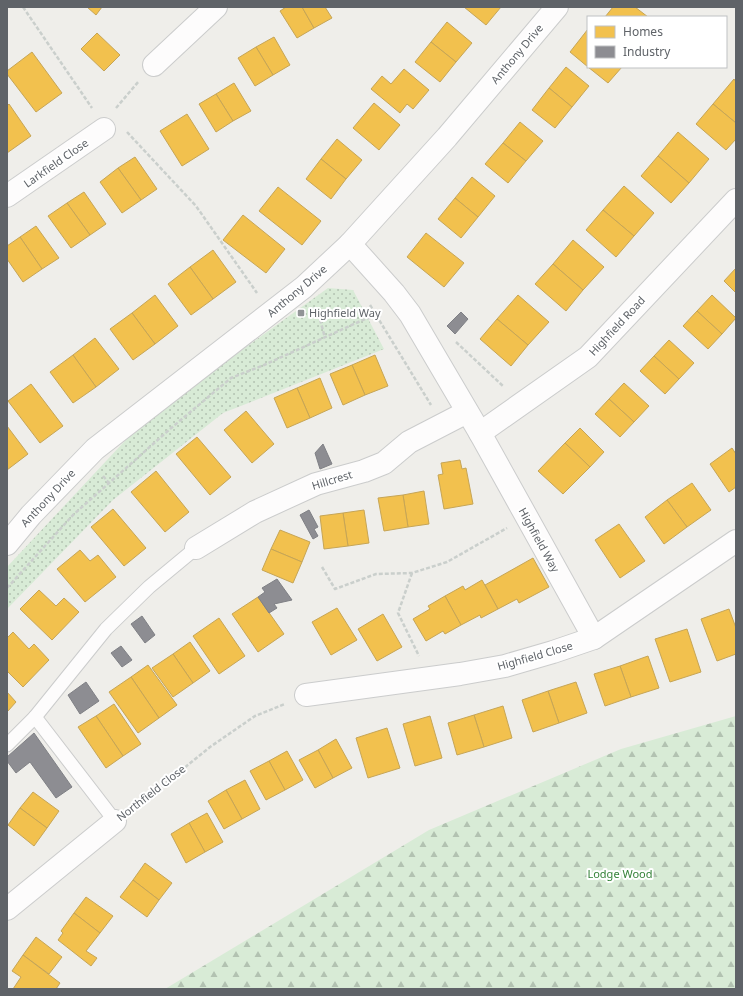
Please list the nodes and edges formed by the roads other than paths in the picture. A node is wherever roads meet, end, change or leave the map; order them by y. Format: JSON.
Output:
{"nodes":[{"id":1,"x":216,"y":7,"type":"edge"},
{"id":2,"x":557,"y":7,"type":"edge"},
{"id":3,"x":154,"y":65,"type":"road end"},
{"id":4,"x":107,"y":122,"type":"road end"},
{"id":5,"x":7,"y":196,"type":"edge"},
{"id":6,"x":736,"y":200,"type":"edge"},
{"id":7,"x":350,"y":244,"type":"junction"},
{"id":8,"x":467,"y":412,"type":"junction"},
{"id":9,"x":480,"y":433,"type":"junction"},
{"id":10,"x":736,"y":541,"type":"edge"},
{"id":11,"x":7,"y":544,"type":"edge"},
{"id":12,"x":196,"y":548,"type":"joint"},
{"id":13,"x":594,"y":638,"type":"junction"},
{"id":14,"x":306,"y":695,"type":"road end"},
{"id":15,"x":35,"y":717,"type":"junction"},
{"id":16,"x":7,"y":745,"type":"edge"},
{"id":17,"x":115,"y":821,"type":"joint"},
{"id":18,"x":7,"y":909,"type":"edge"}],
"edges":[{"from":1,"to":3,"type":"street"},
{"from":2,"to":7,"type":"street","name":"Anthony Drive"},
{"from":4,"to":5,"type":"street","name":"Larkfield Close"},
{"from":6,"to":9,"type":"street","name":"Highfield Road"},
{"from":7,"to":8,"type":"street","name":"Highfield Way"},
{"from":7,"to":11,"type":"street","name":"Anthony Drive"},
{"from":8,"to":9,"type":"street","name":"Highfield Way"},
{"from":8,"to":12,"type":"street","name":"Hillcrest"},
{"from":9,"to":13,"type":"street","name":"Highfield Way"},
{"from":10,"to":13,"type":"street","name":"Highfield Close"},
{"from":12,"to":15,"type":"lane"},
{"from":13,"to":14,"type":"street","name":"Highfield Close"},
{"from":15,"to":16,"type":"lane"},
{"from":15,"to":17,"type":"lane"},
{"from":17,"to":18,"type":"street","name":"Northfield Close"}]}
